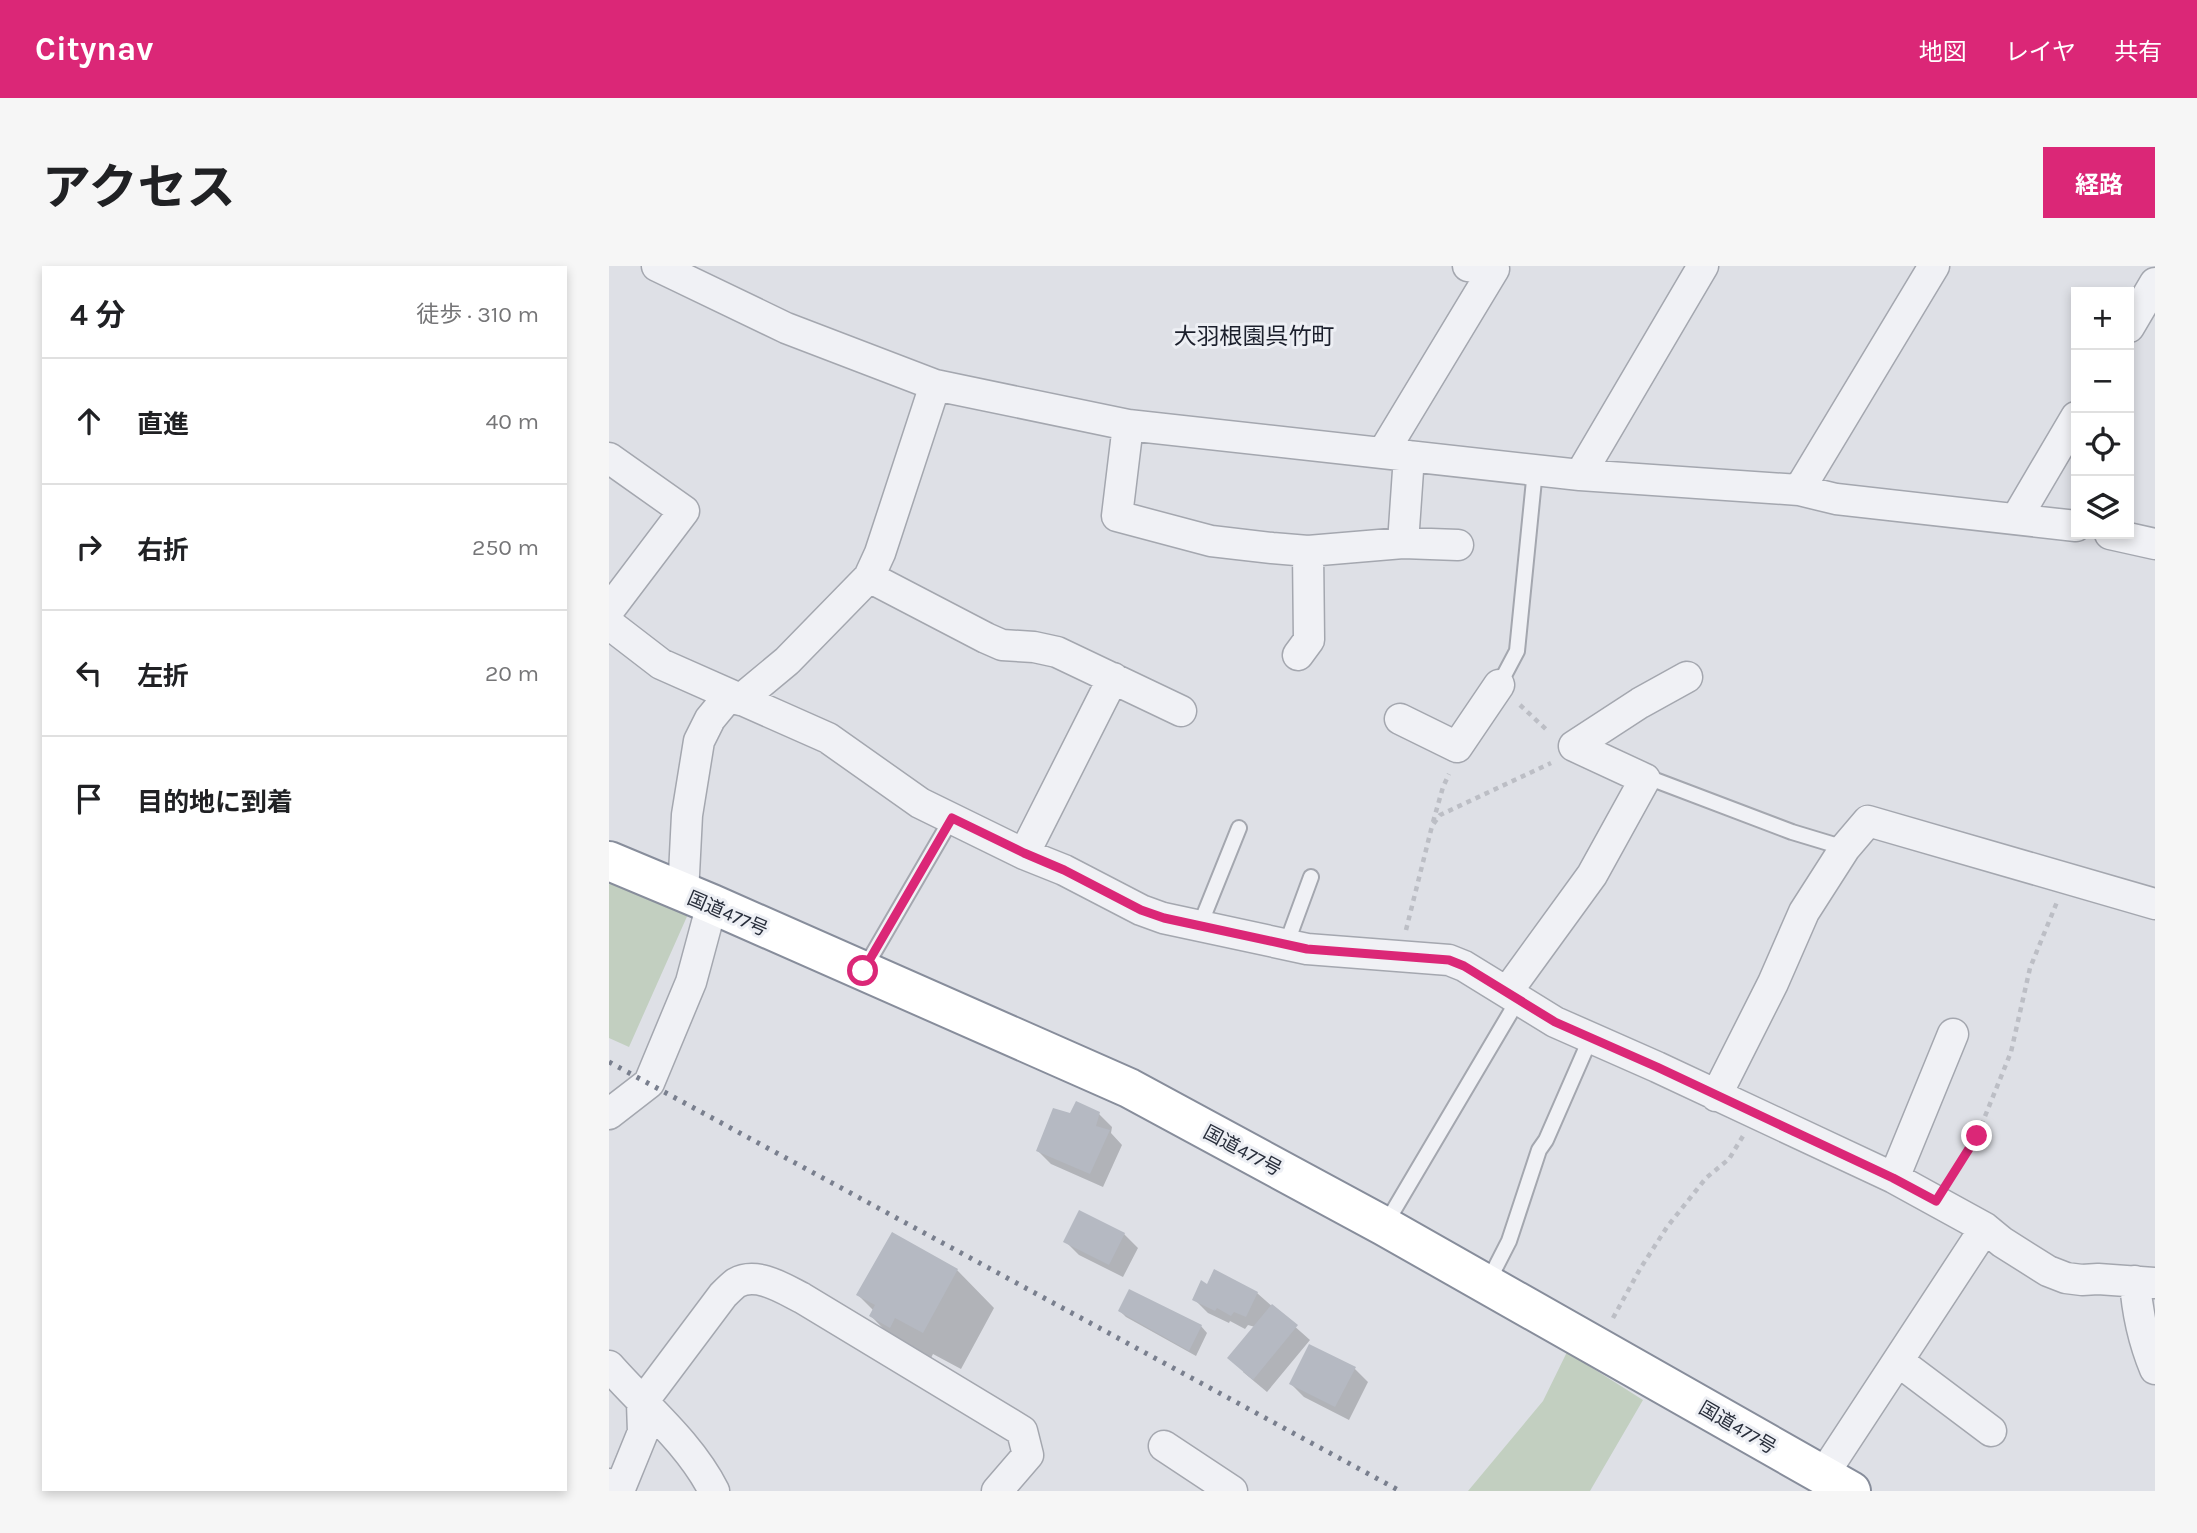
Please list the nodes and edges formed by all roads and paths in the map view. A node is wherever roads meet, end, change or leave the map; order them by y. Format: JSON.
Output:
{"nodes":[{"id":1,"x":657,"y":266,"type":"edge"},
{"id":2,"x":1703,"y":266,"type":"edge"},
{"id":3,"x":1934,"y":266,"type":"edge"},
{"id":4,"x":1487,"y":267,"type":"edge"},
{"id":5,"x":2155,"y":283,"type":"edge"},
{"id":6,"x":2134,"y":319,"type":"edge"},
{"id":7,"x":935,"y":385,"type":"junction"},
{"id":8,"x":1128,"y":425,"type":"junction"},
{"id":9,"x":2071,"y":426,"type":"edge"},
{"id":10,"x":1396,"y":454,"type":"junction"},
{"id":11,"x":609,"y":458,"type":"edge"},
{"id":12,"x":1535,"y":470,"type":"junction"},
{"id":13,"x":1580,"y":475,"type":"junction"},
{"id":14,"x":1799,"y":490,"type":"junction"},
{"id":15,"x":2016,"y":519,"type":"junction"},
{"id":16,"x":2071,"y":525,"type":"edge"},
{"id":17,"x":2132,"y":539,"type":"edge"},
{"id":18,"x":1403,"y":543,"type":"junction"},
{"id":19,"x":2155,"y":544,"type":"edge"},
{"id":20,"x":1458,"y":545,"type":"dead end"},
{"id":21,"x":1308,"y":551,"type":"junction"},
{"id":22,"x":869,"y":577,"type":"junction"},
{"id":23,"x":609,"y":610,"type":"edge"},
{"id":24,"x":609,"y":624,"type":"edge"},
{"id":25,"x":1298,"y":655,"type":"dead end"},
{"id":26,"x":1687,"y":677,"type":"dead end"},
{"id":27,"x":1114,"y":678,"type":"junction"},
{"id":28,"x":1499,"y":685,"type":"junction"},
{"id":29,"x":734,"y":698,"type":"junction"},
{"id":30,"x":1181,"y":711,"type":"dead end"},
{"id":31,"x":1400,"y":719,"type":"dead end"},
{"id":32,"x":1574,"y":746,"type":"junction"},
{"id":33,"x":1457,"y":747,"type":"junction"},
{"id":34,"x":1645,"y":779,"type":"junction"},
{"id":35,"x":952,"y":818,"type":"junction"},
{"id":36,"x":1432,"y":826,"type":"junction"},
{"id":37,"x":1239,"y":828,"type":"dead end"},
{"id":38,"x":1845,"y":848,"type":"junction"},
{"id":39,"x":1024,"y":853,"type":"junction"},
{"id":40,"x":609,"y":861,"type":"edge"},
{"id":41,"x":1311,"y":877,"type":"dead end"},
{"id":42,"x":2066,"y":879,"type":"junction"},
{"id":43,"x":698,"y":899,"type":"junction"},
{"id":44,"x":2155,"y":904,"type":"edge"},
{"id":45,"x":1200,"y":925,"type":"junction"},
{"id":46,"x":1286,"y":945,"type":"junction"},
{"id":47,"x":1405,"y":956,"type":"junction"},
{"id":48,"x":863,"y":971,"type":"junction"},
{"id":49,"x":1513,"y":996,"type":"junction"},
{"id":50,"x":1953,"y":1034,"type":"dead end"},
{"id":51,"x":1591,"y":1037,"type":"junction"},
{"id":52,"x":1716,"y":1096,"type":"junction"},
{"id":53,"x":609,"y":1114,"type":"edge"},
{"id":54,"x":1757,"y":1114,"type":"junction"},
{"id":55,"x":1893,"y":1178,"type":"junction"},
{"id":56,"x":1936,"y":1201,"type":"junction"},
{"id":57,"x":1384,"y":1226,"type":"junction"},
{"id":58,"x":1985,"y":1228,"type":"junction"},
{"id":59,"x":2145,"y":1282,"type":"edge"},
{"id":60,"x":1487,"y":1284,"type":"junction"},
{"id":61,"x":1597,"y":1347,"type":"junction"},
{"id":62,"x":1898,"y":1361,"type":"junction"},
{"id":63,"x":609,"y":1366,"type":"edge"},
{"id":64,"x":2155,"y":1369,"type":"edge"},
{"id":65,"x":642,"y":1403,"type":"junction"},
{"id":66,"x":1991,"y":1431,"type":"dead end"},
{"id":67,"x":1164,"y":1446,"type":"dead end"},
{"id":68,"x":1837,"y":1483,"type":"edge"},
{"id":69,"x":609,"y":1484,"type":"edge"},
{"id":70,"x":714,"y":1491,"type":"edge"},
{"id":71,"x":997,"y":1491,"type":"edge"},
{"id":72,"x":1233,"y":1491,"type":"edge"}],
"edges":[{"from":1,"to":7,"type":"street"},
{"from":2,"to":13,"type":"street"},
{"from":3,"to":14,"type":"street"},
{"from":4,"to":10,"type":"street"},
{"from":5,"to":6,"type":"street"},
{"from":7,"to":8,"type":"street"},
{"from":7,"to":22,"type":"street"},
{"from":8,"to":10,"type":"street"},
{"from":8,"to":21,"type":"street"},
{"from":9,"to":15,"type":"street"},
{"from":10,"to":12,"type":"street"},
{"from":10,"to":18,"type":"street"},
{"from":11,"to":23,"type":"street"},
{"from":12,"to":13,"type":"street"},
{"from":12,"to":28,"type":"lane"},
{"from":13,"to":14,"type":"street"},
{"from":14,"to":15,"type":"street"},
{"from":15,"to":16,"type":"street"},
{"from":17,"to":19,"type":"street"},
{"from":18,"to":20,"type":"street"},
{"from":18,"to":21,"type":"street"},
{"from":21,"to":25,"type":"street"},
{"from":22,"to":27,"type":"street"},
{"from":22,"to":29,"type":"street"},
{"from":24,"to":29,"type":"street"},
{"from":26,"to":32,"type":"street"},
{"from":27,"to":30,"type":"street"},
{"from":27,"to":39,"type":"street"},
{"from":28,"to":32,"type":"path"},
{"from":28,"to":33,"type":"street"},
{"from":29,"to":35,"type":"street"},
{"from":29,"to":43,"type":"street"},
{"from":31,"to":33,"type":"street"},
{"from":32,"to":34,"type":"street"},
{"from":32,"to":36,"type":"path"},
{"from":33,"to":36,"type":"path"},
{"from":34,"to":38,"type":"lane"},
{"from":34,"to":49,"type":"street"},
{"from":35,"to":39,"type":"street"},
{"from":35,"to":48,"type":"lane"},
{"from":36,"to":47,"type":"path"},
{"from":37,"to":45,"type":"lane"},
{"from":38,"to":42,"type":"street"},
{"from":38,"to":52,"type":"street"},
{"from":39,"to":45,"type":"street"},
{"from":40,"to":43,"type":"highway","name":"国道477号"},
{"from":41,"to":46,"type":"lane"},
{"from":42,"to":44,"type":"street"},
{"from":42,"to":56,"type":"path"},
{"from":43,"to":48,"type":"highway","name":"国道477号"},
{"from":43,"to":53,"type":"street"},
{"from":45,"to":46,"type":"street"},
{"from":46,"to":47,"type":"street"},
{"from":47,"to":49,"type":"street"},
{"from":48,"to":57,"type":"highway","name":"国道477号"},
{"from":49,"to":51,"type":"street"},
{"from":49,"to":57,"type":"lane"},
{"from":50,"to":55,"type":"street"},
{"from":51,"to":52,"type":"street"},
{"from":51,"to":60,"type":"lane"},
{"from":52,"to":54,"type":"street"},
{"from":54,"to":55,"type":"street"},
{"from":54,"to":61,"type":"path"},
{"from":55,"to":56,"type":"street"},
{"from":56,"to":58,"type":"street"},
{"from":57,"to":60,"type":"highway","name":"国道477号"},
{"from":58,"to":59,"type":"street"},
{"from":58,"to":62,"type":"street"},
{"from":59,"to":64,"type":"street"},
{"from":60,"to":61,"type":"highway","name":"国道477号"},
{"from":61,"to":68,"type":"highway","name":"国道477号"},
{"from":62,"to":66,"type":"street"},
{"from":62,"to":68,"type":"street"},
{"from":63,"to":65,"type":"street"},
{"from":65,"to":69,"type":"street"},
{"from":65,"to":70,"type":"street"},
{"from":65,"to":71,"type":"street"},
{"from":67,"to":72,"type":"street"}]}
